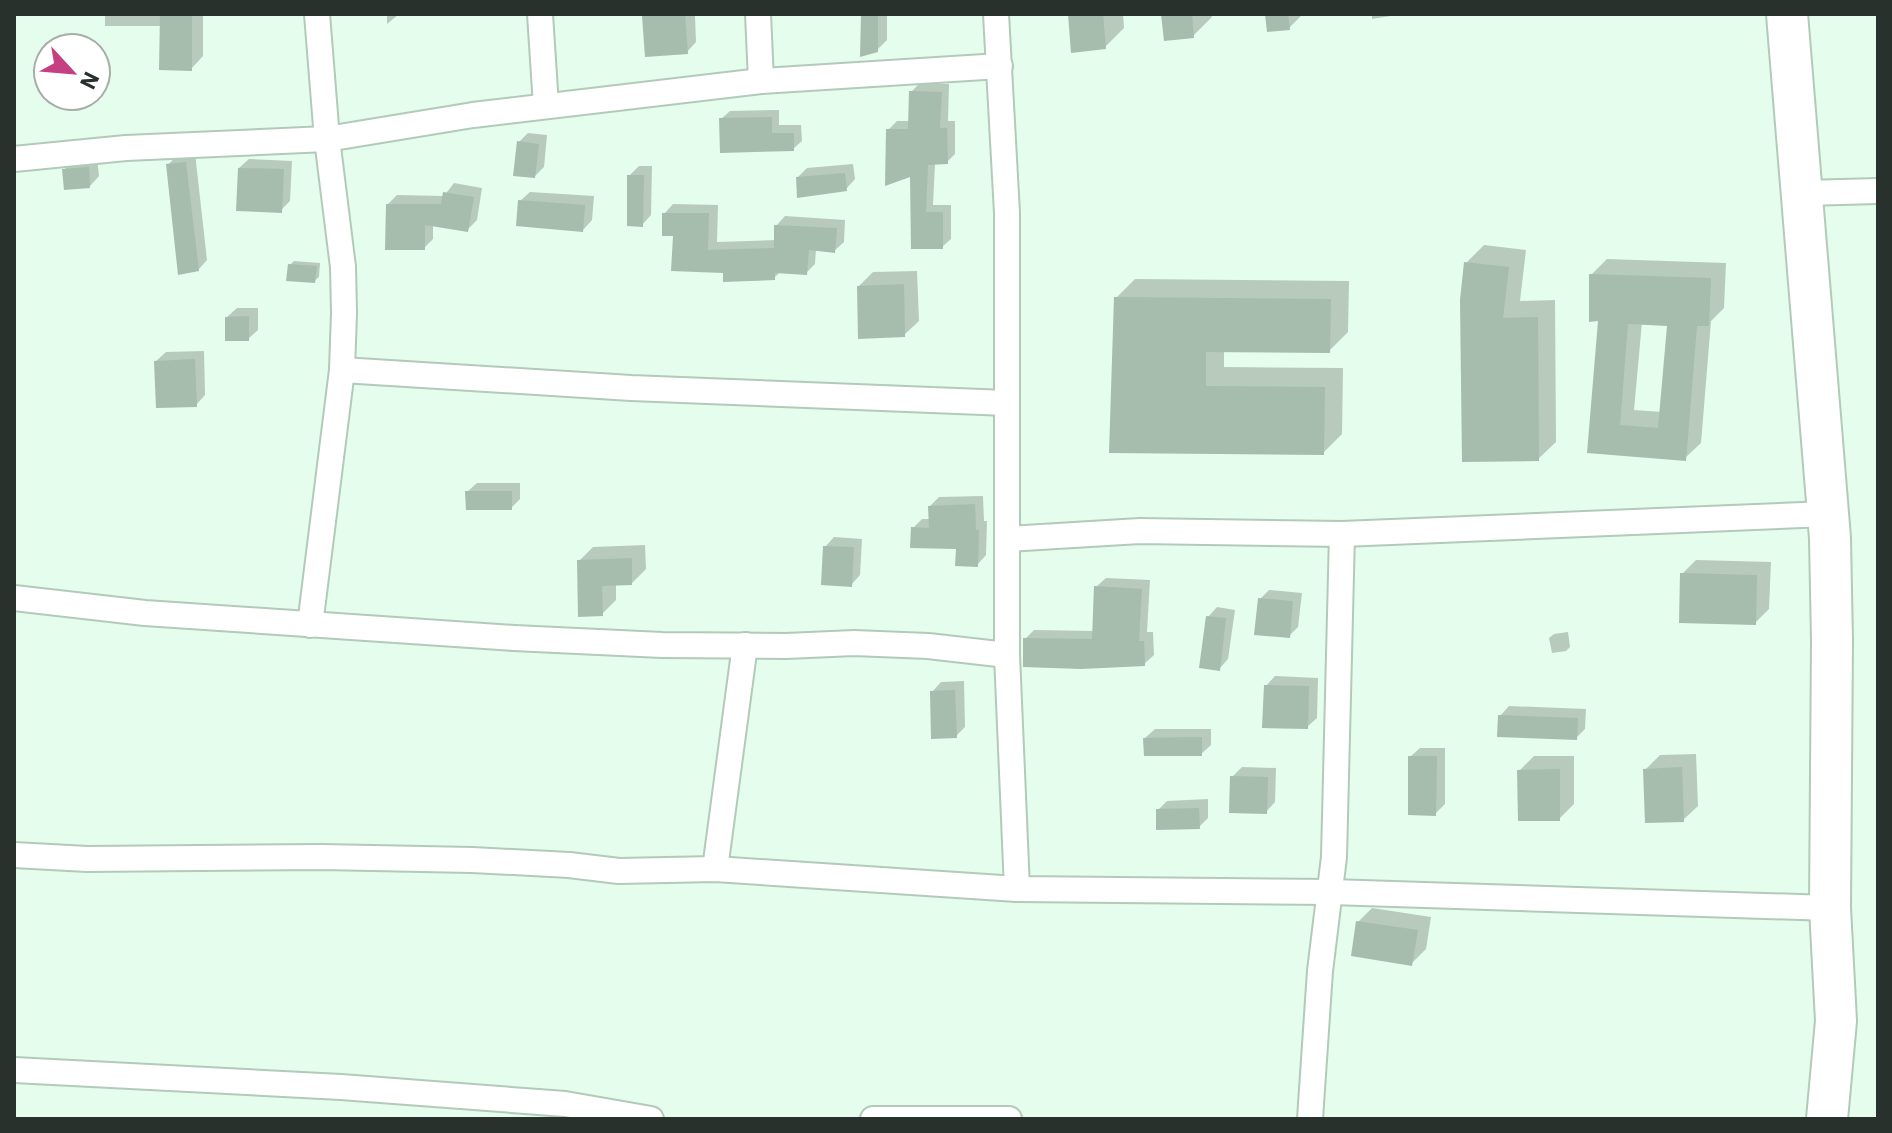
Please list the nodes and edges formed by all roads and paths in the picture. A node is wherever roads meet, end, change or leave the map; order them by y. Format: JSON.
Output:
{"nodes":[{"id":1,"x":317,"y":14,"type":"edge"},
{"id":2,"x":540,"y":14,"type":"edge"},
{"id":3,"x":758,"y":14,"type":"edge"},
{"id":4,"x":996,"y":14,"type":"edge"},
{"id":5,"x":1787,"y":14,"type":"edge"},
{"id":6,"x":1000,"y":66,"type":"junction"},
{"id":7,"x":761,"y":81,"type":"junction"},
{"id":8,"x":546,"y":106,"type":"junction"},
{"id":9,"x":327,"y":139,"type":"junction"},
{"id":10,"x":14,"y":159,"type":"edge"},
{"id":11,"x":1878,"y":191,"type":"edge"},
{"id":12,"x":1804,"y":193,"type":"junction"},
{"id":13,"x":342,"y":370,"type":"junction"},
{"id":14,"x":1007,"y":403,"type":"junction"},
{"id":15,"x":1827,"y":514,"type":"junction"},
{"id":16,"x":1342,"y":534,"type":"junction"},
{"id":17,"x":1007,"y":539,"type":"junction"},
{"id":18,"x":14,"y":598,"type":"edge"},
{"id":19,"x":310,"y":625,"type":"junction"},
{"id":20,"x":745,"y":645,"type":"junction"},
{"id":21,"x":1007,"y":655,"type":"junction"},
{"id":22,"x":14,"y":855,"type":"edge"},
{"id":23,"x":715,"y":869,"type":"junction"},
{"id":24,"x":1017,"y":889,"type":"junction"},
{"id":25,"x":1331,"y":892,"type":"junction"},
{"id":26,"x":1830,"y":908,"type":"junction"},
{"id":27,"x":14,"y":1070,"type":"edge"},
{"id":28,"x":651,"y":1119,"type":"edge"},
{"id":29,"x":873,"y":1119,"type":"edge"},
{"id":30,"x":1009,"y":1119,"type":"edge"},
{"id":31,"x":1310,"y":1119,"type":"edge"},
{"id":32,"x":1827,"y":1119,"type":"edge"}],
"edges":[{"from":1,"to":9,"type":"street"},
{"from":2,"to":8,"type":"street"},
{"from":3,"to":7,"type":"street"},
{"from":4,"to":6,"type":"street"},
{"from":5,"to":12,"type":"main road"},
{"from":6,"to":7,"type":"street"},
{"from":6,"to":14,"type":"street"},
{"from":7,"to":8,"type":"street"},
{"from":8,"to":9,"type":"street"},
{"from":9,"to":10,"type":"street"},
{"from":9,"to":13,"type":"street"},
{"from":11,"to":12,"type":"street"},
{"from":12,"to":15,"type":"main road"},
{"from":13,"to":14,"type":"street"},
{"from":13,"to":19,"type":"street"},
{"from":14,"to":17,"type":"street"},
{"from":15,"to":16,"type":"street"},
{"from":15,"to":26,"type":"main road"},
{"from":16,"to":17,"type":"street"},
{"from":16,"to":25,"type":"street"},
{"from":17,"to":21,"type":"street"},
{"from":18,"to":19,"type":"street"},
{"from":19,"to":20,"type":"street"},
{"from":20,"to":21,"type":"street"},
{"from":20,"to":23,"type":"street"},
{"from":21,"to":24,"type":"street"},
{"from":22,"to":23,"type":"street"},
{"from":23,"to":24,"type":"street"},
{"from":24,"to":25,"type":"street"},
{"from":25,"to":26,"type":"street"},
{"from":25,"to":31,"type":"street"},
{"from":26,"to":32,"type":"main road"},
{"from":27,"to":28,"type":"street"},
{"from":29,"to":30,"type":"street"}]}
